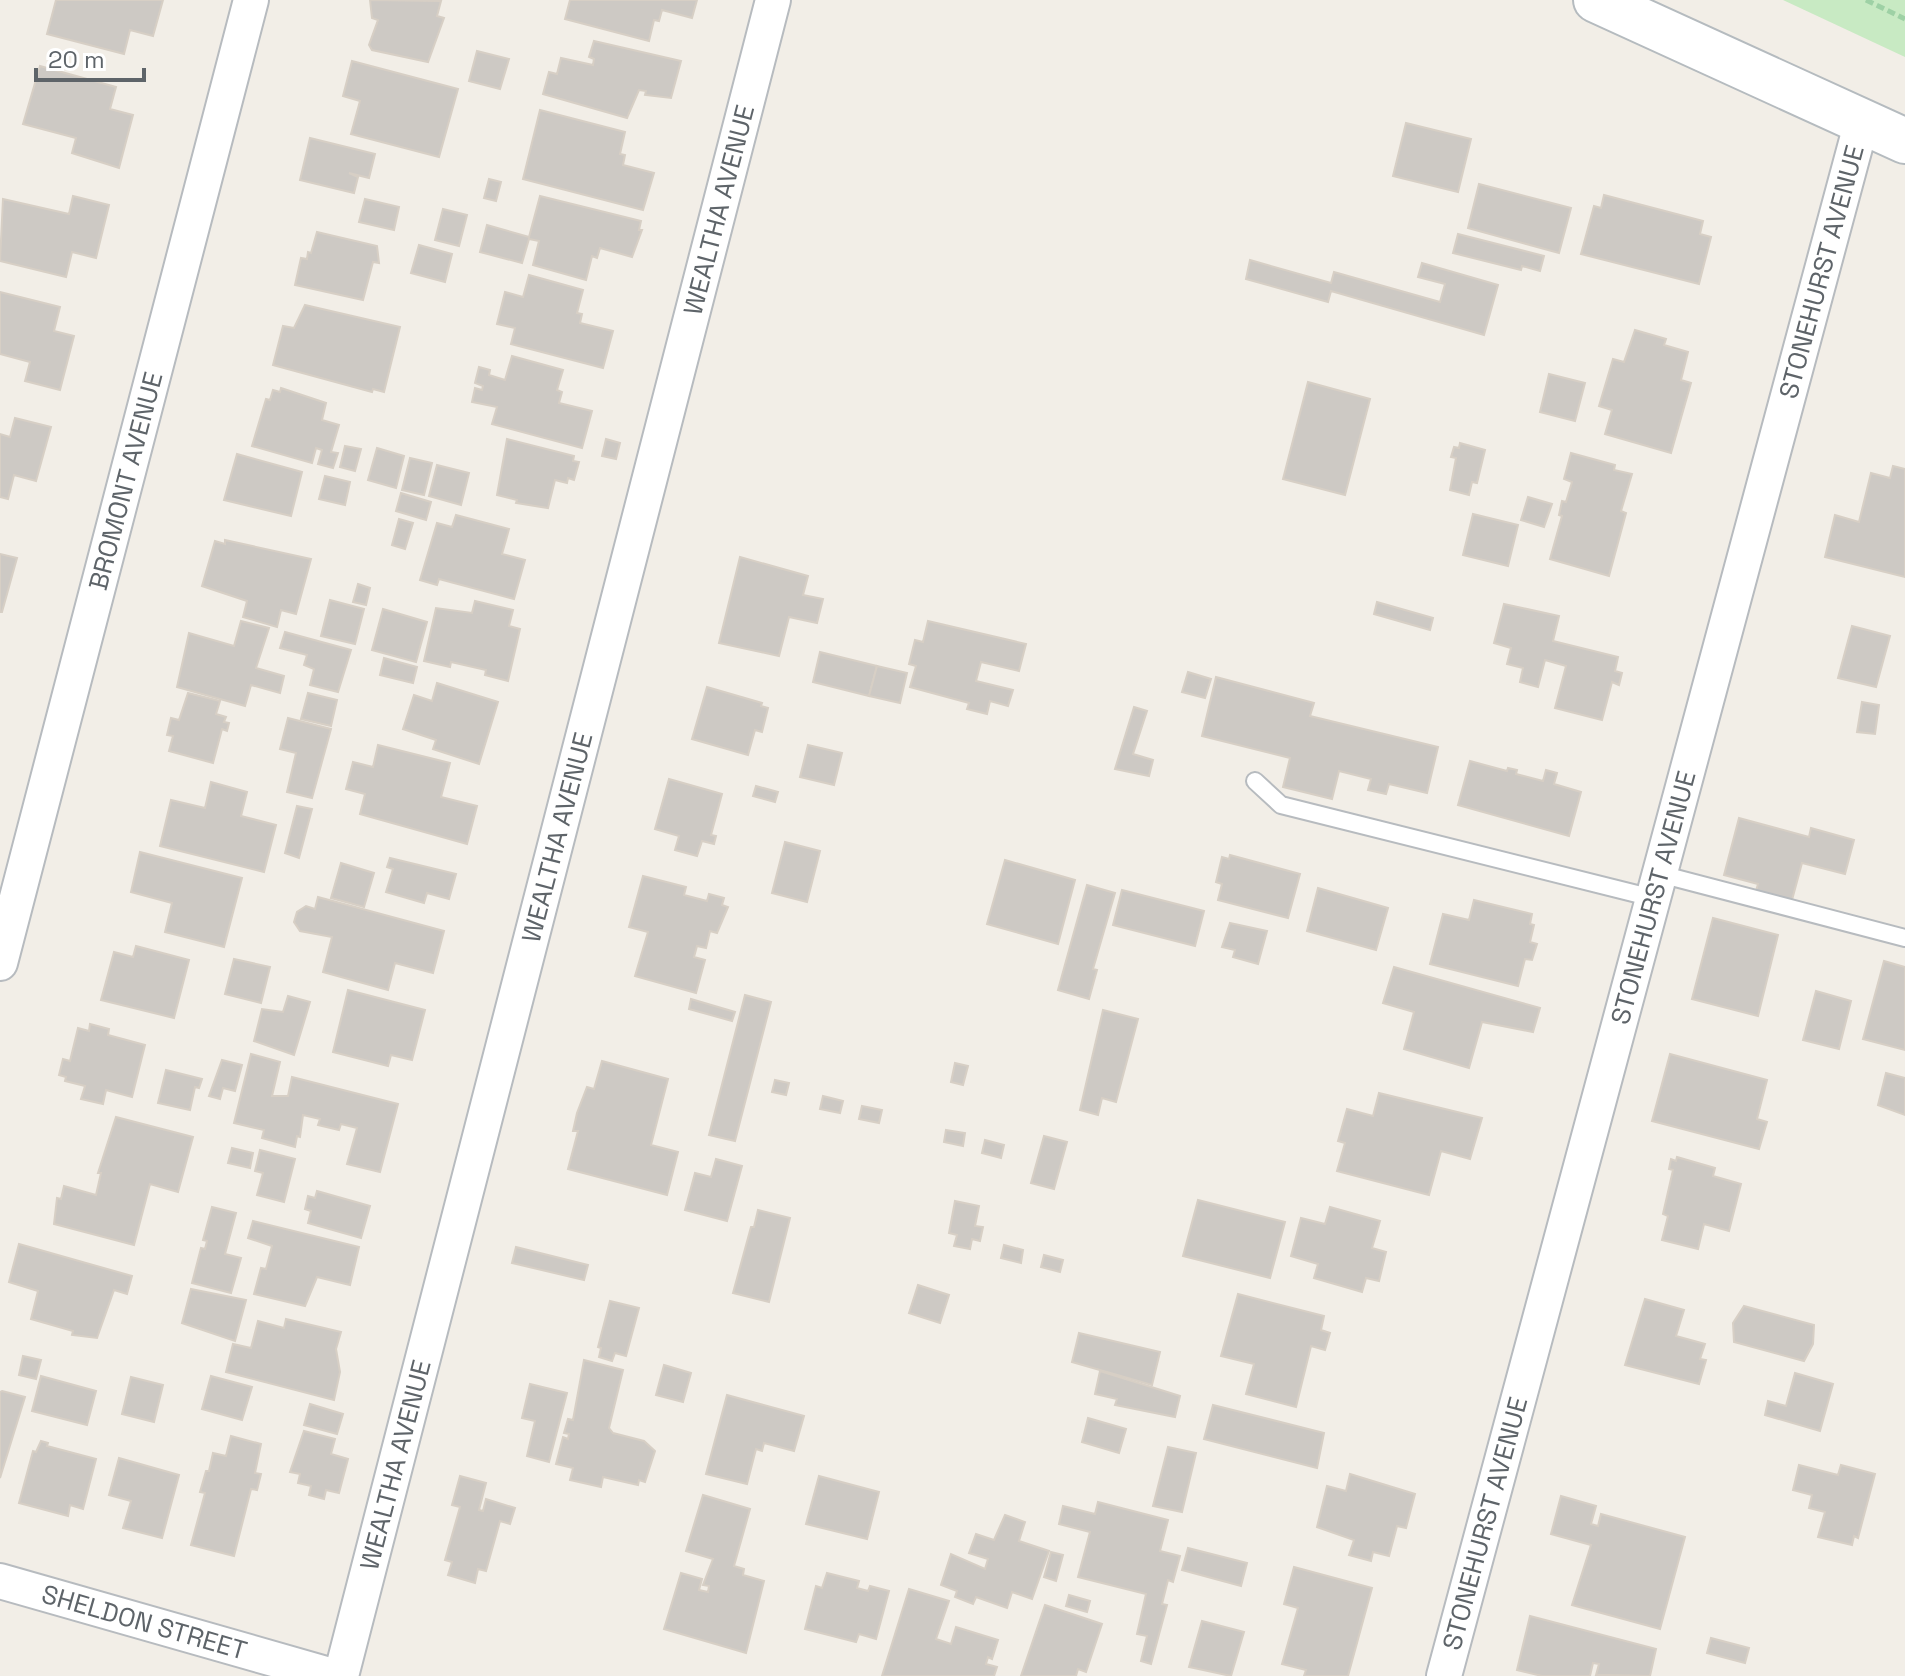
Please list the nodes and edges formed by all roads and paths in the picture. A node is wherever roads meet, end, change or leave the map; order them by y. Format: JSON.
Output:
{"nodes":[{"id":1,"x":251,"y":0,"type":"edge"},
{"id":2,"x":773,"y":0,"type":"edge"},
{"id":3,"x":1596,"y":0,"type":"edge"},
{"id":4,"x":1866,"y":0,"type":"edge"},
{"id":5,"x":1905,"y":19,"type":"edge"},
{"id":6,"x":1862,"y":121,"type":"junction"},
{"id":7,"x":1905,"y":141,"type":"edge"},
{"id":8,"x":1255,"y":781,"type":"dead end"},
{"id":9,"x":1656,"y":886,"type":"junction"},
{"id":10,"x":1905,"y":938,"type":"edge"},
{"id":11,"x":0,"y":963,"type":"edge"},
{"id":12,"x":0,"y":1581,"type":"edge"},
{"id":13,"x":333,"y":1676,"type":"edge"},
{"id":14,"x":341,"y":1676,"type":"edge"},
{"id":15,"x":1444,"y":1676,"type":"edge"}],
"edges":[{"from":1,"to":11,"type":"street","name":"BROMONT AVENUE"},
{"from":2,"to":14,"type":"street","name":"WEALTHA AVENUE"},
{"from":3,"to":6,"type":"main road"},
{"from":4,"to":5,"type":"path"},
{"from":6,"to":7,"type":"main road"},
{"from":6,"to":9,"type":"street","name":"STONEHURST AVENUE"},
{"from":8,"to":9,"type":"lane"},
{"from":9,"to":10,"type":"lane"},
{"from":9,"to":15,"type":"street","name":"STONEHURST AVENUE"},
{"from":12,"to":13,"type":"street","name":"SHELDON STREET"}]}
